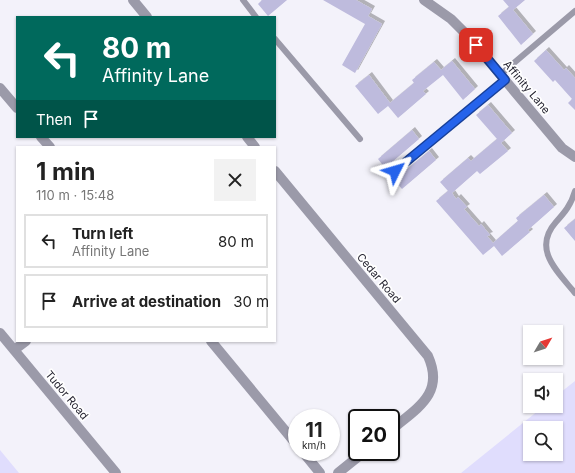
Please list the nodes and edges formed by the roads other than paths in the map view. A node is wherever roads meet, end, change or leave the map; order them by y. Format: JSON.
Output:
{"nodes":[{"id":1,"x":133,"y":0,"type":"edge"},
{"id":2,"x":243,"y":0,"type":"edge"},
{"id":3,"x":424,"y":0,"type":"edge"},
{"id":4,"x":575,"y":11,"type":"edge"},
{"id":5,"x":146,"y":16,"type":"edge"},
{"id":6,"x":255,"y":16,"type":"edge"},
{"id":7,"x":276,"y":40,"type":"edge"},
{"id":8,"x":503,"y":77,"type":"junction"},
{"id":9,"x":0,"y":88,"type":"edge"},
{"id":10,"x":16,"y":107,"type":"edge"},
{"id":11,"x":42,"y":138,"type":"edge"},
{"id":12,"x":248,"y":138,"type":"edge"},
{"id":13,"x":360,"y":139,"type":"dead end"},
{"id":14,"x":49,"y":146,"type":"edge"},
{"id":15,"x":254,"y":146,"type":"edge"},
{"id":16,"x":575,"y":157,"type":"edge"},
{"id":17,"x":395,"y":171,"type":"dead end"},
{"id":18,"x":276,"y":172,"type":"edge"},
{"id":19,"x":575,"y":191,"type":"edge"},
{"id":20,"x":575,"y":293,"type":"edge"},
{"id":21,"x":0,"y":333,"type":"edge"},
{"id":22,"x":25,"y":342,"type":"edge"},
{"id":23,"x":212,"y":342,"type":"edge"},
{"id":24,"x":14,"y":350,"type":"junction"},
{"id":25,"x":400,"y":423,"type":"edge"},
{"id":26,"x":288,"y":434,"type":"edge"},
{"id":27,"x":310,"y":461,"type":"edge"},
{"id":28,"x":353,"y":461,"type":"edge"},
{"id":29,"x":116,"y":473,"type":"edge"},
{"id":30,"x":320,"y":473,"type":"edge"},
{"id":31,"x":338,"y":473,"type":"edge"}],
"edges":[{"from":1,"to":5,"type":"street"},
{"from":2,"to":6,"type":"lane"},
{"from":3,"to":8,"type":"street","name":"Affinity Lane"},
{"from":4,"to":8,"type":"lane"},
{"from":7,"to":13,"type":"lane"},
{"from":8,"to":16,"type":"street","name":"Affinity Lane"},
{"from":8,"to":17,"type":"lane"},
{"from":9,"to":10,"type":"street"},
{"from":11,"to":14,"type":"street"},
{"from":12,"to":15,"type":"street"},
{"from":18,"to":25,"type":"street","name":"Cedar Road"},
{"from":19,"to":20,"type":"lane"},
{"from":21,"to":24,"type":"street","name":"Tudor Road"},
{"from":22,"to":24,"type":"street"},
{"from":23,"to":26,"type":"street"},
{"from":24,"to":29,"type":"street","name":"Tudor Road"},
{"from":27,"to":30,"type":"street"},
{"from":28,"to":31,"type":"street"}]}
